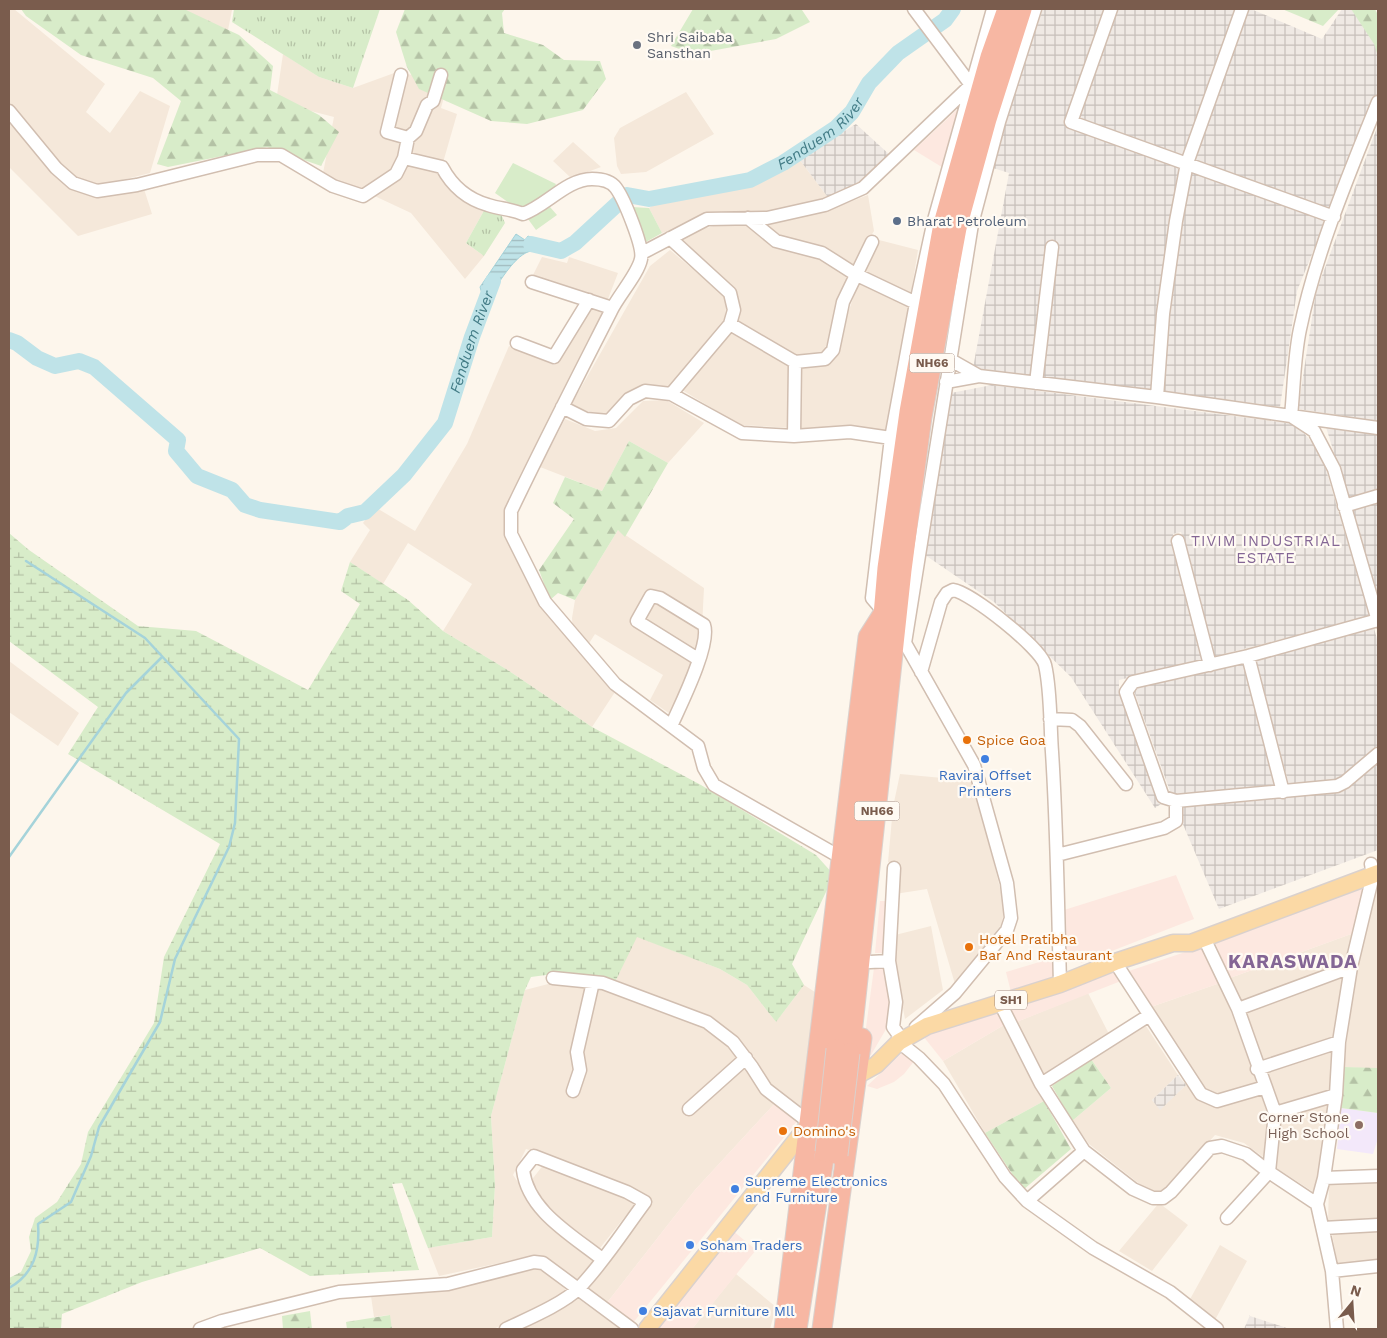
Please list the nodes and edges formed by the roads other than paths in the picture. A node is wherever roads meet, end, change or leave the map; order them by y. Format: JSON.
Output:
{"nodes":[{"id":1,"x":993,"y":9,"type":"edge"},
{"id":2,"x":1007,"y":9,"type":"edge"},
{"id":3,"x":1022,"y":9,"type":"edge"},
{"id":4,"x":1035,"y":9,"type":"edge"},
{"id":5,"x":1111,"y":9,"type":"edge"},
{"id":6,"x":1242,"y":9,"type":"edge"},
{"id":7,"x":917,"y":12,"type":"edge"},
{"id":8,"x":401,"y":75,"type":"dead end"},
{"id":9,"x":441,"y":75,"type":"dead end"},
{"id":10,"x":971,"y":85,"type":"junction"},
{"id":11,"x":1378,"y":102,"type":"edge"},
{"id":12,"x":9,"y":110,"type":"edge"},
{"id":13,"x":993,"y":120,"type":"junction"},
{"id":14,"x":408,"y":138,"type":"junction"},
{"id":15,"x":404,"y":158,"type":"junction"},
{"id":16,"x":1187,"y":163,"type":"junction"},
{"id":17,"x":951,"y":177,"type":"junction"},
{"id":18,"x":1334,"y":217,"type":"junction"},
{"id":19,"x":748,"y":218,"type":"junction"},
{"id":20,"x":670,"y":238,"type":"junction"},
{"id":21,"x":872,"y":242,"type":"dead end"},
{"id":22,"x":1052,"y":247,"type":"dead end"},
{"id":23,"x":642,"y":253,"type":"junction"},
{"id":24,"x":855,"y":274,"type":"junction"},
{"id":25,"x":532,"y":282,"type":"dead end"},
{"id":26,"x":589,"y":300,"type":"junction"},
{"id":27,"x":916,"y":303,"type":"junction"},
{"id":28,"x":612,"y":308,"type":"junction"},
{"id":29,"x":730,"y":324,"type":"junction"},
{"id":30,"x":517,"y":343,"type":"dead end"},
{"id":31,"x":949,"y":359,"type":"junction"},
{"id":32,"x":794,"y":362,"type":"junction"},
{"id":33,"x":979,"y":376,"type":"junction"},
{"id":34,"x":946,"y":382,"type":"junction"},
{"id":35,"x":1036,"y":383,"type":"junction"},
{"id":36,"x":671,"y":394,"type":"junction"},
{"id":37,"x":1157,"y":397,"type":"junction"},
{"id":38,"x":562,"y":407,"type":"junction"},
{"id":39,"x":1291,"y":416,"type":"junction"},
{"id":40,"x":1378,"y":428,"type":"edge"},
{"id":41,"x":794,"y":436,"type":"junction"},
{"id":42,"x":891,"y":438,"type":"junction"},
{"id":43,"x":1378,"y":496,"type":"edge"},
{"id":44,"x":1344,"y":506,"type":"junction"},
{"id":45,"x":1178,"y":541,"type":"dead end"},
{"id":46,"x":891,"y":610,"type":"junction"},
{"id":47,"x":1378,"y":620,"type":"edge"},
{"id":48,"x":905,"y":643,"type":"junction"},
{"id":49,"x":1248,"y":656,"type":"junction"},
{"id":50,"x":698,"y":660,"type":"junction"},
{"id":51,"x":1210,"y":665,"type":"junction"},
{"id":52,"x":921,"y":672,"type":"junction"},
{"id":53,"x":1050,"y":719,"type":"junction"},
{"id":54,"x":672,"y":724,"type":"junction"},
{"id":55,"x":1378,"y":754,"type":"edge"},
{"id":56,"x":1126,"y":784,"type":"dead end"},
{"id":57,"x":1283,"y":792,"type":"junction"},
{"id":58,"x":1176,"y":801,"type":"junction"},
{"id":59,"x":1057,"y":855,"type":"junction"},
{"id":60,"x":840,"y":857,"type":"junction"},
{"id":61,"x":894,"y":868,"type":"dead end"},
{"id":62,"x":1375,"y":868,"type":"edge"},
{"id":63,"x":1204,"y":938,"type":"junction"},
{"id":64,"x":1173,"y":943,"type":"junction"},
{"id":65,"x":870,"y":962,"type":"junction"},
{"id":66,"x":889,"y":962,"type":"junction"},
{"id":67,"x":1115,"y":962,"type":"junction"},
{"id":68,"x":1351,"y":967,"type":"junction"},
{"id":69,"x":553,"y":978,"type":"dead end"},
{"id":70,"x":593,"y":982,"type":"junction"},
{"id":71,"x":1060,"y":984,"type":"junction"},
{"id":72,"x":1000,"y":1003,"type":"junction"},
{"id":73,"x":1238,"y":1009,"type":"junction"},
{"id":74,"x":1148,"y":1016,"type":"junction"},
{"id":75,"x":899,"y":1042,"type":"junction"},
{"id":76,"x":1339,"y":1042,"type":"junction"},
{"id":77,"x":746,"y":1058,"type":"junction"},
{"id":78,"x":1257,"y":1068,"type":"junction"},
{"id":79,"x":816,"y":1069,"type":"junction"},
{"id":80,"x":858,"y":1075,"type":"junction"},
{"id":81,"x":1042,"y":1084,"type":"junction"},
{"id":82,"x":1265,"y":1087,"type":"junction"},
{"id":83,"x":573,"y":1091,"type":"dead end"},
{"id":84,"x":1336,"y":1095,"type":"junction"},
{"id":85,"x":689,"y":1109,"type":"dead end"},
{"id":86,"x":1275,"y":1113,"type":"junction"},
{"id":87,"x":810,"y":1123,"type":"junction"},
{"id":88,"x":850,"y":1129,"type":"junction"},
{"id":89,"x":1084,"y":1151,"type":"junction"},
{"id":90,"x":832,"y":1154,"type":"junction"},
{"id":91,"x":1269,"y":1172,"type":"junction"},
{"id":92,"x":1378,"y":1176,"type":"edge"},
{"id":93,"x":1324,"y":1178,"type":"junction"},
{"id":94,"x":1027,"y":1201,"type":"junction"},
{"id":95,"x":1317,"y":1204,"type":"junction"},
{"id":96,"x":1228,"y":1218,"type":"dead end"},
{"id":97,"x":1378,"y":1224,"type":"edge"},
{"id":98,"x":1323,"y":1228,"type":"junction"},
{"id":99,"x":602,"y":1259,"type":"junction"},
{"id":100,"x":1378,"y":1266,"type":"edge"},
{"id":101,"x":1332,"y":1271,"type":"junction"},
{"id":102,"x":578,"y":1289,"type":"junction"},
{"id":103,"x":200,"y":1329,"type":"edge"},
{"id":104,"x":506,"y":1329,"type":"edge"},
{"id":105,"x":632,"y":1329,"type":"edge"},
{"id":106,"x":647,"y":1329,"type":"edge"},
{"id":107,"x":784,"y":1329,"type":"edge"},
{"id":108,"x":797,"y":1329,"type":"edge"},
{"id":109,"x":812,"y":1329,"type":"edge"},
{"id":110,"x":822,"y":1329,"type":"edge"},
{"id":111,"x":1217,"y":1329,"type":"edge"},
{"id":112,"x":1337,"y":1329,"type":"edge"}],
"edges":[{"from":1,"to":10,"type":"street"},
{"from":2,"to":17,"type":"highway","number":"NH66"},
{"from":3,"to":13,"type":"highway","number":"NH66"},
{"from":4,"to":13,"type":"street"},
{"from":5,"to":16,"type":"street"},
{"from":6,"to":16,"type":"street"},
{"from":7,"to":10,"type":"street"},
{"from":8,"to":14,"type":"street"},
{"from":9,"to":14,"type":"street"},
{"from":10,"to":17,"type":"street"},
{"from":10,"to":19,"type":"street"},
{"from":11,"to":18,"type":"street"},
{"from":12,"to":15,"type":"street"},
{"from":13,"to":31,"type":"street"},
{"from":13,"to":46,"type":"highway","number":"NH66"},
{"from":14,"to":15,"type":"street"},
{"from":15,"to":23,"type":"street"},
{"from":16,"to":18,"type":"street"},
{"from":16,"to":37,"type":"street"},
{"from":17,"to":27,"type":"street"},
{"from":17,"to":46,"type":"highway","number":"NH66"},
{"from":18,"to":39,"type":"street"},
{"from":19,"to":20,"type":"street"},
{"from":19,"to":24,"type":"street"},
{"from":20,"to":23,"type":"street"},
{"from":20,"to":29,"type":"street"},
{"from":21,"to":24,"type":"street"},
{"from":22,"to":35,"type":"street"},
{"from":23,"to":28,"type":"street"},
{"from":24,"to":27,"type":"street"},
{"from":24,"to":32,"type":"street"},
{"from":25,"to":26,"type":"street"},
{"from":26,"to":28,"type":"street"},
{"from":26,"to":30,"type":"street"},
{"from":27,"to":42,"type":"street"},
{"from":28,"to":38,"type":"street"},
{"from":29,"to":32,"type":"street"},
{"from":29,"to":36,"type":"street"},
{"from":31,"to":33,"type":"street"},
{"from":31,"to":34,"type":"street"},
{"from":32,"to":41,"type":"street"},
{"from":33,"to":34,"type":"street"},
{"from":33,"to":35,"type":"street"},
{"from":34,"to":48,"type":"street"},
{"from":35,"to":37,"type":"street"},
{"from":36,"to":38,"type":"street"},
{"from":36,"to":41,"type":"street"},
{"from":37,"to":39,"type":"street"},
{"from":38,"to":54,"type":"street"},
{"from":39,"to":40,"type":"street"},
{"from":39,"to":44,"type":"street"},
{"from":41,"to":42,"type":"street"},
{"from":42,"to":46,"type":"street"},
{"from":43,"to":44,"type":"street"},
{"from":44,"to":47,"type":"street"},
{"from":45,"to":51,"type":"street"},
{"from":46,"to":48,"type":"highway"},
{"from":46,"to":60,"type":"highway"},
{"from":46,"to":90,"type":"highway","number":"NH66","bridge":true},
{"from":47,"to":49,"type":"street"},
{"from":48,"to":52,"type":"street"},
{"from":48,"to":65,"type":"highway"},
{"from":49,"to":51,"type":"street"},
{"from":49,"to":57,"type":"street"},
{"from":50,"to":50,"type":"street"},
{"from":50,"to":54,"type":"street"},
{"from":51,"to":58,"type":"street"},
{"from":52,"to":53,"type":"street"},
{"from":52,"to":75,"type":"street"},
{"from":53,"to":56,"type":"street"},
{"from":53,"to":59,"type":"street"},
{"from":54,"to":60,"type":"street"},
{"from":55,"to":57,"type":"street"},
{"from":57,"to":58,"type":"street"},
{"from":58,"to":59,"type":"street"},
{"from":59,"to":71,"type":"street"},
{"from":60,"to":79,"type":"highway"},
{"from":61,"to":66,"type":"street"},
{"from":62,"to":63,"type":"main road","number":"SH1"},
{"from":62,"to":64,"type":"main road","number":"SH1"},
{"from":62,"to":68,"type":"street"},
{"from":63,"to":64,"type":"main road","number":"SH1"},
{"from":63,"to":73,"type":"street"},
{"from":64,"to":67,"type":"main road","number":"SH1"},
{"from":65,"to":66,"type":"street"},
{"from":65,"to":80,"type":"highway"},
{"from":66,"to":75,"type":"street"},
{"from":67,"to":71,"type":"main road","number":"SH1"},
{"from":67,"to":74,"type":"street"},
{"from":68,"to":73,"type":"street"},
{"from":68,"to":76,"type":"street"},
{"from":69,"to":70,"type":"street"},
{"from":70,"to":77,"type":"street"},
{"from":70,"to":83,"type":"street"},
{"from":71,"to":72,"type":"main road","number":"SH1"},
{"from":72,"to":75,"type":"main road","number":"SH1"},
{"from":72,"to":81,"type":"street"},
{"from":73,"to":78,"type":"street"},
{"from":74,"to":81,"type":"street"},
{"from":74,"to":82,"type":"street"},
{"from":75,"to":80,"type":"main road","number":"SH1"},
{"from":75,"to":94,"type":"street"},
{"from":76,"to":78,"type":"street"},
{"from":76,"to":84,"type":"street"},
{"from":77,"to":85,"type":"street"},
{"from":77,"to":87,"type":"street"},
{"from":78,"to":82,"type":"street"},
{"from":79,"to":80,"type":"highway"},
{"from":79,"to":87,"type":"highway"},
{"from":80,"to":88,"type":"highway"},
{"from":81,"to":89,"type":"street"},
{"from":82,"to":86,"type":"street"},
{"from":84,"to":86,"type":"street"},
{"from":84,"to":93,"type":"street"},
{"from":86,"to":91,"type":"street"},
{"from":87,"to":88,"type":"highway"},
{"from":87,"to":106,"type":"main road"},
{"from":87,"to":107,"type":"highway"},
{"from":88,"to":110,"type":"highway"},
{"from":89,"to":91,"type":"street"},
{"from":89,"to":94,"type":"street"},
{"from":90,"to":108,"type":"highway","number":"NH66"},
{"from":90,"to":109,"type":"highway","number":"NH66"},
{"from":91,"to":95,"type":"street"},
{"from":91,"to":96,"type":"street"},
{"from":92,"to":93,"type":"street"},
{"from":93,"to":95,"type":"street"},
{"from":94,"to":111,"type":"street"},
{"from":95,"to":98,"type":"street"},
{"from":97,"to":98,"type":"street"},
{"from":98,"to":101,"type":"street"},
{"from":99,"to":99,"type":"street"},
{"from":99,"to":102,"type":"street"},
{"from":100,"to":101,"type":"street"},
{"from":101,"to":112,"type":"street"},
{"from":102,"to":103,"type":"street"},
{"from":102,"to":104,"type":"street"},
{"from":102,"to":105,"type":"street"}]}
